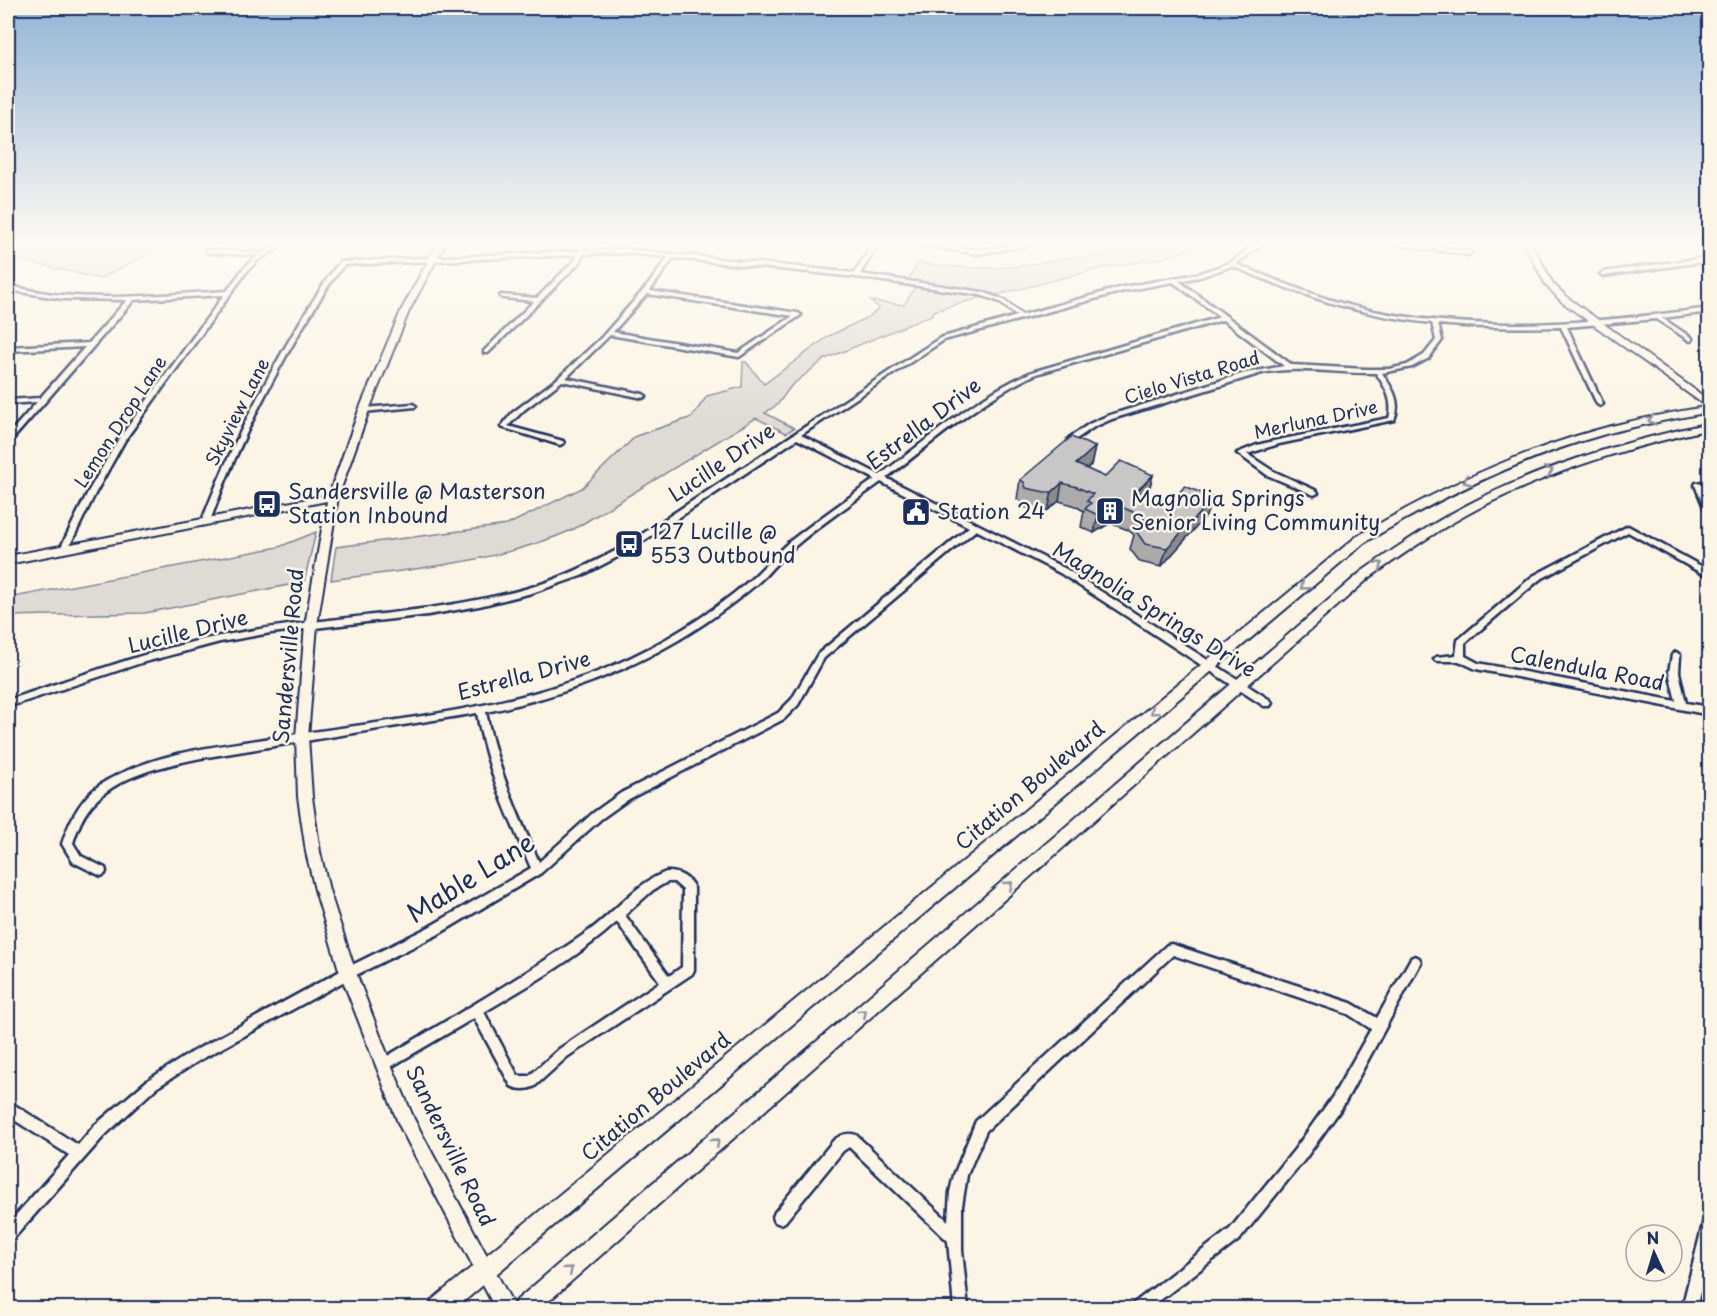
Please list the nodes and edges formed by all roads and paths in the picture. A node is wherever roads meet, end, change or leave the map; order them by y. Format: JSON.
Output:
{"nodes":[{"id":1,"x":127,"y":303,"type":"edge"},
{"id":2,"x":221,"y":303,"type":"edge"},
{"id":3,"x":316,"y":303,"type":"edge"},
{"id":4,"x":409,"y":303,"type":"edge"},
{"id":5,"x":534,"y":303,"type":"edge"},
{"id":6,"x":634,"y":303,"type":"edge"},
{"id":7,"x":721,"y":303,"type":"edge"},
{"id":8,"x":1005,"y":303,"type":"edge"},
{"id":9,"x":1068,"y":303,"type":"edge"},
{"id":10,"x":1205,"y":303,"type":"edge"},
{"id":11,"x":1342,"y":303,"type":"edge"},
{"id":12,"x":1569,"y":303,"type":"edge"},
{"id":13,"x":1710,"y":310,"type":"edge"},
{"id":14,"x":1020,"y":316,"type":"junction"},
{"id":15,"x":1657,"y":317,"type":"junction"},
{"id":16,"x":1224,"y":318,"type":"junction"},
{"id":17,"x":1434,"y":321,"type":"junction"},
{"id":18,"x":1597,"y":325,"type":"junction"},
{"id":19,"x":1564,"y":327,"type":"junction"},
{"id":20,"x":607,"y":333,"type":"junction"},
{"id":21,"x":1690,"y":339,"type":"dead end"},
{"id":22,"x":90,"y":345,"type":"junction"},
{"id":23,"x":8,"y":349,"type":"edge"},
{"id":24,"x":486,"y":352,"type":"dead end"},
{"id":25,"x":1290,"y":367,"type":"junction"},
{"id":26,"x":1378,"y":371,"type":"junction"},
{"id":27,"x":561,"y":380,"type":"junction"},
{"id":28,"x":643,"y":396,"type":"dead end"},
{"id":29,"x":41,"y":400,"type":"junction"},
{"id":30,"x":8,"y":402,"type":"edge"},
{"id":31,"x":1600,"y":404,"type":"dead end"},
{"id":32,"x":413,"y":406,"type":"dead end"},
{"id":33,"x":1710,"y":407,"type":"edge"},
{"id":34,"x":363,"y":410,"type":"junction"},
{"id":35,"x":1710,"y":426,"type":"edge"},
{"id":36,"x":797,"y":436,"type":"junction"},
{"id":37,"x":8,"y":439,"type":"edge"},
{"id":38,"x":1072,"y":440,"type":"edge"},
{"id":39,"x":560,"y":443,"type":"dead end"},
{"id":40,"x":882,"y":478,"type":"junction"},
{"id":41,"x":1710,"y":483,"type":"edge"},
{"id":42,"x":1314,"y":493,"type":"dead end"},
{"id":43,"x":333,"y":497,"type":"junction"},
{"id":44,"x":1710,"y":512,"type":"edge"},
{"id":45,"x":207,"y":521,"type":"junction"},
{"id":46,"x":974,"y":527,"type":"junction"},
{"id":47,"x":64,"y":549,"type":"junction"},
{"id":48,"x":8,"y":560,"type":"edge"},
{"id":49,"x":1710,"y":575,"type":"edge"},
{"id":50,"x":311,"y":625,"type":"junction"},
{"id":51,"x":1676,"y":655,"type":"dead end"},
{"id":52,"x":1460,"y":658,"type":"junction"},
{"id":53,"x":1438,"y":659,"type":"dead end"},
{"id":54,"x":1209,"y":666,"type":"junction"},
{"id":55,"x":1238,"y":684,"type":"junction"},
{"id":56,"x":8,"y":703,"type":"edge"},
{"id":57,"x":1267,"y":703,"type":"dead end"},
{"id":58,"x":1682,"y":705,"type":"junction"},
{"id":59,"x":481,"y":709,"type":"junction"},
{"id":60,"x":1710,"y":711,"type":"edge"},
{"id":61,"x":302,"y":737,"type":"junction"},
{"id":62,"x":537,"y":870,"type":"junction"},
{"id":63,"x":101,"y":872,"type":"dead end"},
{"id":64,"x":619,"y":916,"type":"junction"},
{"id":65,"x":1415,"y":962,"type":"dead end"},
{"id":66,"x":348,"y":973,"type":"junction"},
{"id":67,"x":668,"y":984,"type":"junction"},
{"id":68,"x":476,"y":1010,"type":"junction"},
{"id":69,"x":1378,"y":1026,"type":"junction"},
{"id":70,"x":383,"y":1065,"type":"junction"},
{"id":71,"x":8,"y":1109,"type":"edge"},
{"id":72,"x":78,"y":1153,"type":"junction"},
{"id":73,"x":780,"y":1217,"type":"dead end"},
{"id":74,"x":1709,"y":1227,"type":"edge"},
{"id":75,"x":8,"y":1234,"type":"edge"},
{"id":76,"x":956,"y":1239,"type":"junction"},
{"id":77,"x":485,"y":1269,"type":"junction"},
{"id":78,"x":440,"y":1308,"type":"edge"},
{"id":79,"x":505,"y":1308,"type":"edge"},
{"id":80,"x":525,"y":1308,"type":"edge"},
{"id":81,"x":961,"y":1308,"type":"edge"},
{"id":82,"x":1139,"y":1308,"type":"edge"},
{"id":83,"x":1689,"y":1308,"type":"edge"}],
"edges":[{"from":1,"to":22,"type":"street"},
{"from":2,"to":47,"type":"street","name":"Lemon Drop Lane"},
{"from":3,"to":45,"type":"street","name":"Skyview Lane"},
{"from":4,"to":34,"type":"street","name":"Sandersville Road"},
{"from":5,"to":24,"type":"street"},
{"from":6,"to":20,"type":"street"},
{"from":7,"to":20,"type":"street"},
{"from":8,"to":14,"type":"street","name":"Skyview Lane"},
{"from":9,"to":14,"type":"street","name":"Lucille Drive"},
{"from":10,"to":16,"type":"street"},
{"from":11,"to":17,"type":"street"},
{"from":12,"to":18,"type":"street"},
{"from":13,"to":15,"type":"street"},
{"from":14,"to":36,"type":"street","name":"Lucille Drive"},
{"from":15,"to":18,"type":"street"},
{"from":15,"to":21,"type":"street"},
{"from":16,"to":25,"type":"street"},
{"from":16,"to":40,"type":"street","name":"Estrella Drive"},
{"from":17,"to":19,"type":"street"},
{"from":17,"to":26,"type":"street","name":"Cielo Vista Road"},
{"from":18,"to":19,"type":"street"},
{"from":18,"to":33,"type":"street"},
{"from":19,"to":31,"type":"street"},
{"from":20,"to":27,"type":"street"},
{"from":22,"to":23,"type":"street"},
{"from":22,"to":29,"type":"street"},
{"from":25,"to":26,"type":"street","name":"Cielo Vista Road"},
{"from":25,"to":38,"type":"street","name":"Cielo Vista Road"},
{"from":26,"to":42,"type":"street","name":"Merluna Drive"},
{"from":27,"to":28,"type":"street"},
{"from":27,"to":39,"type":"street"},
{"from":29,"to":30,"type":"street"},
{"from":29,"to":37,"type":"street"},
{"from":32,"to":34,"type":"street"},
{"from":33,"to":54,"type":"main road","name":"Citation Boulevard","one_way":true},
{"from":34,"to":43,"type":"street","name":"Sandersville Road"},
{"from":55,"to":35,"type":"main road","one_way":true},
{"from":36,"to":40,"type":"street","name":"Magnolia Springs Drive"},
{"from":36,"to":50,"type":"street","name":"Lucille Drive"},
{"from":40,"to":46,"type":"street","name":"Magnolia Springs Drive"},
{"from":40,"to":59,"type":"street","name":"Estrella Drive"},
{"from":41,"to":44,"type":"street"},
{"from":43,"to":45,"type":"street"},
{"from":43,"to":50,"type":"street","name":"Sandersville Road"},
{"from":45,"to":47,"type":"street"},
{"from":46,"to":54,"type":"street","name":"Magnolia Springs Drive"},
{"from":46,"to":62,"type":"street","name":"Mable Lane"},
{"from":47,"to":48,"type":"street"},
{"from":49,"to":52,"type":"street"},
{"from":50,"to":56,"type":"street","name":"Lucille Drive"},
{"from":50,"to":61,"type":"street","name":"Sandersville Road"},
{"from":51,"to":58,"type":"street"},
{"from":52,"to":53,"type":"street"},
{"from":52,"to":58,"type":"street","name":"Calendula Road"},
{"from":54,"to":55,"type":"street","name":"Magnolia Springs Drive"},
{"from":54,"to":77,"type":"main road","name":"Citation Boulevard","one_way":true},
{"from":55,"to":57,"type":"street","name":"Magnolia Springs Drive"},
{"from":80,"to":55,"type":"main road","one_way":true},
{"from":58,"to":60,"type":"street","name":"Calendula Road"},
{"from":59,"to":61,"type":"street","name":"Estrella Drive"},
{"from":59,"to":62,"type":"street"},
{"from":61,"to":63,"type":"street","name":"Estrella Drive"},
{"from":61,"to":66,"type":"street","name":"Sandersville Road"},
{"from":62,"to":66,"type":"street","name":"Mable Lane"},
{"from":64,"to":67,"type":"street"},
{"from":64,"to":67,"type":"street"},
{"from":64,"to":68,"type":"street"},
{"from":65,"to":69,"type":"street"},
{"from":66,"to":70,"type":"street","name":"Sandersville Road"},
{"from":66,"to":72,"type":"street","name":"Mable Lane"},
{"from":67,"to":68,"type":"street"},
{"from":68,"to":70,"type":"street"},
{"from":69,"to":76,"type":"street"},
{"from":69,"to":82,"type":"street"},
{"from":70,"to":77,"type":"street","name":"Sandersville Road"},
{"from":71,"to":72,"type":"street"},
{"from":72,"to":75,"type":"street","name":"Mable Lane"},
{"from":73,"to":76,"type":"street"},
{"from":74,"to":83,"type":"street"},
{"from":76,"to":81,"type":"street"},
{"from":77,"to":78,"type":"main road","name":"Citation Boulevard"},
{"from":77,"to":79,"type":"street","name":"Sandersville Road"}]}
